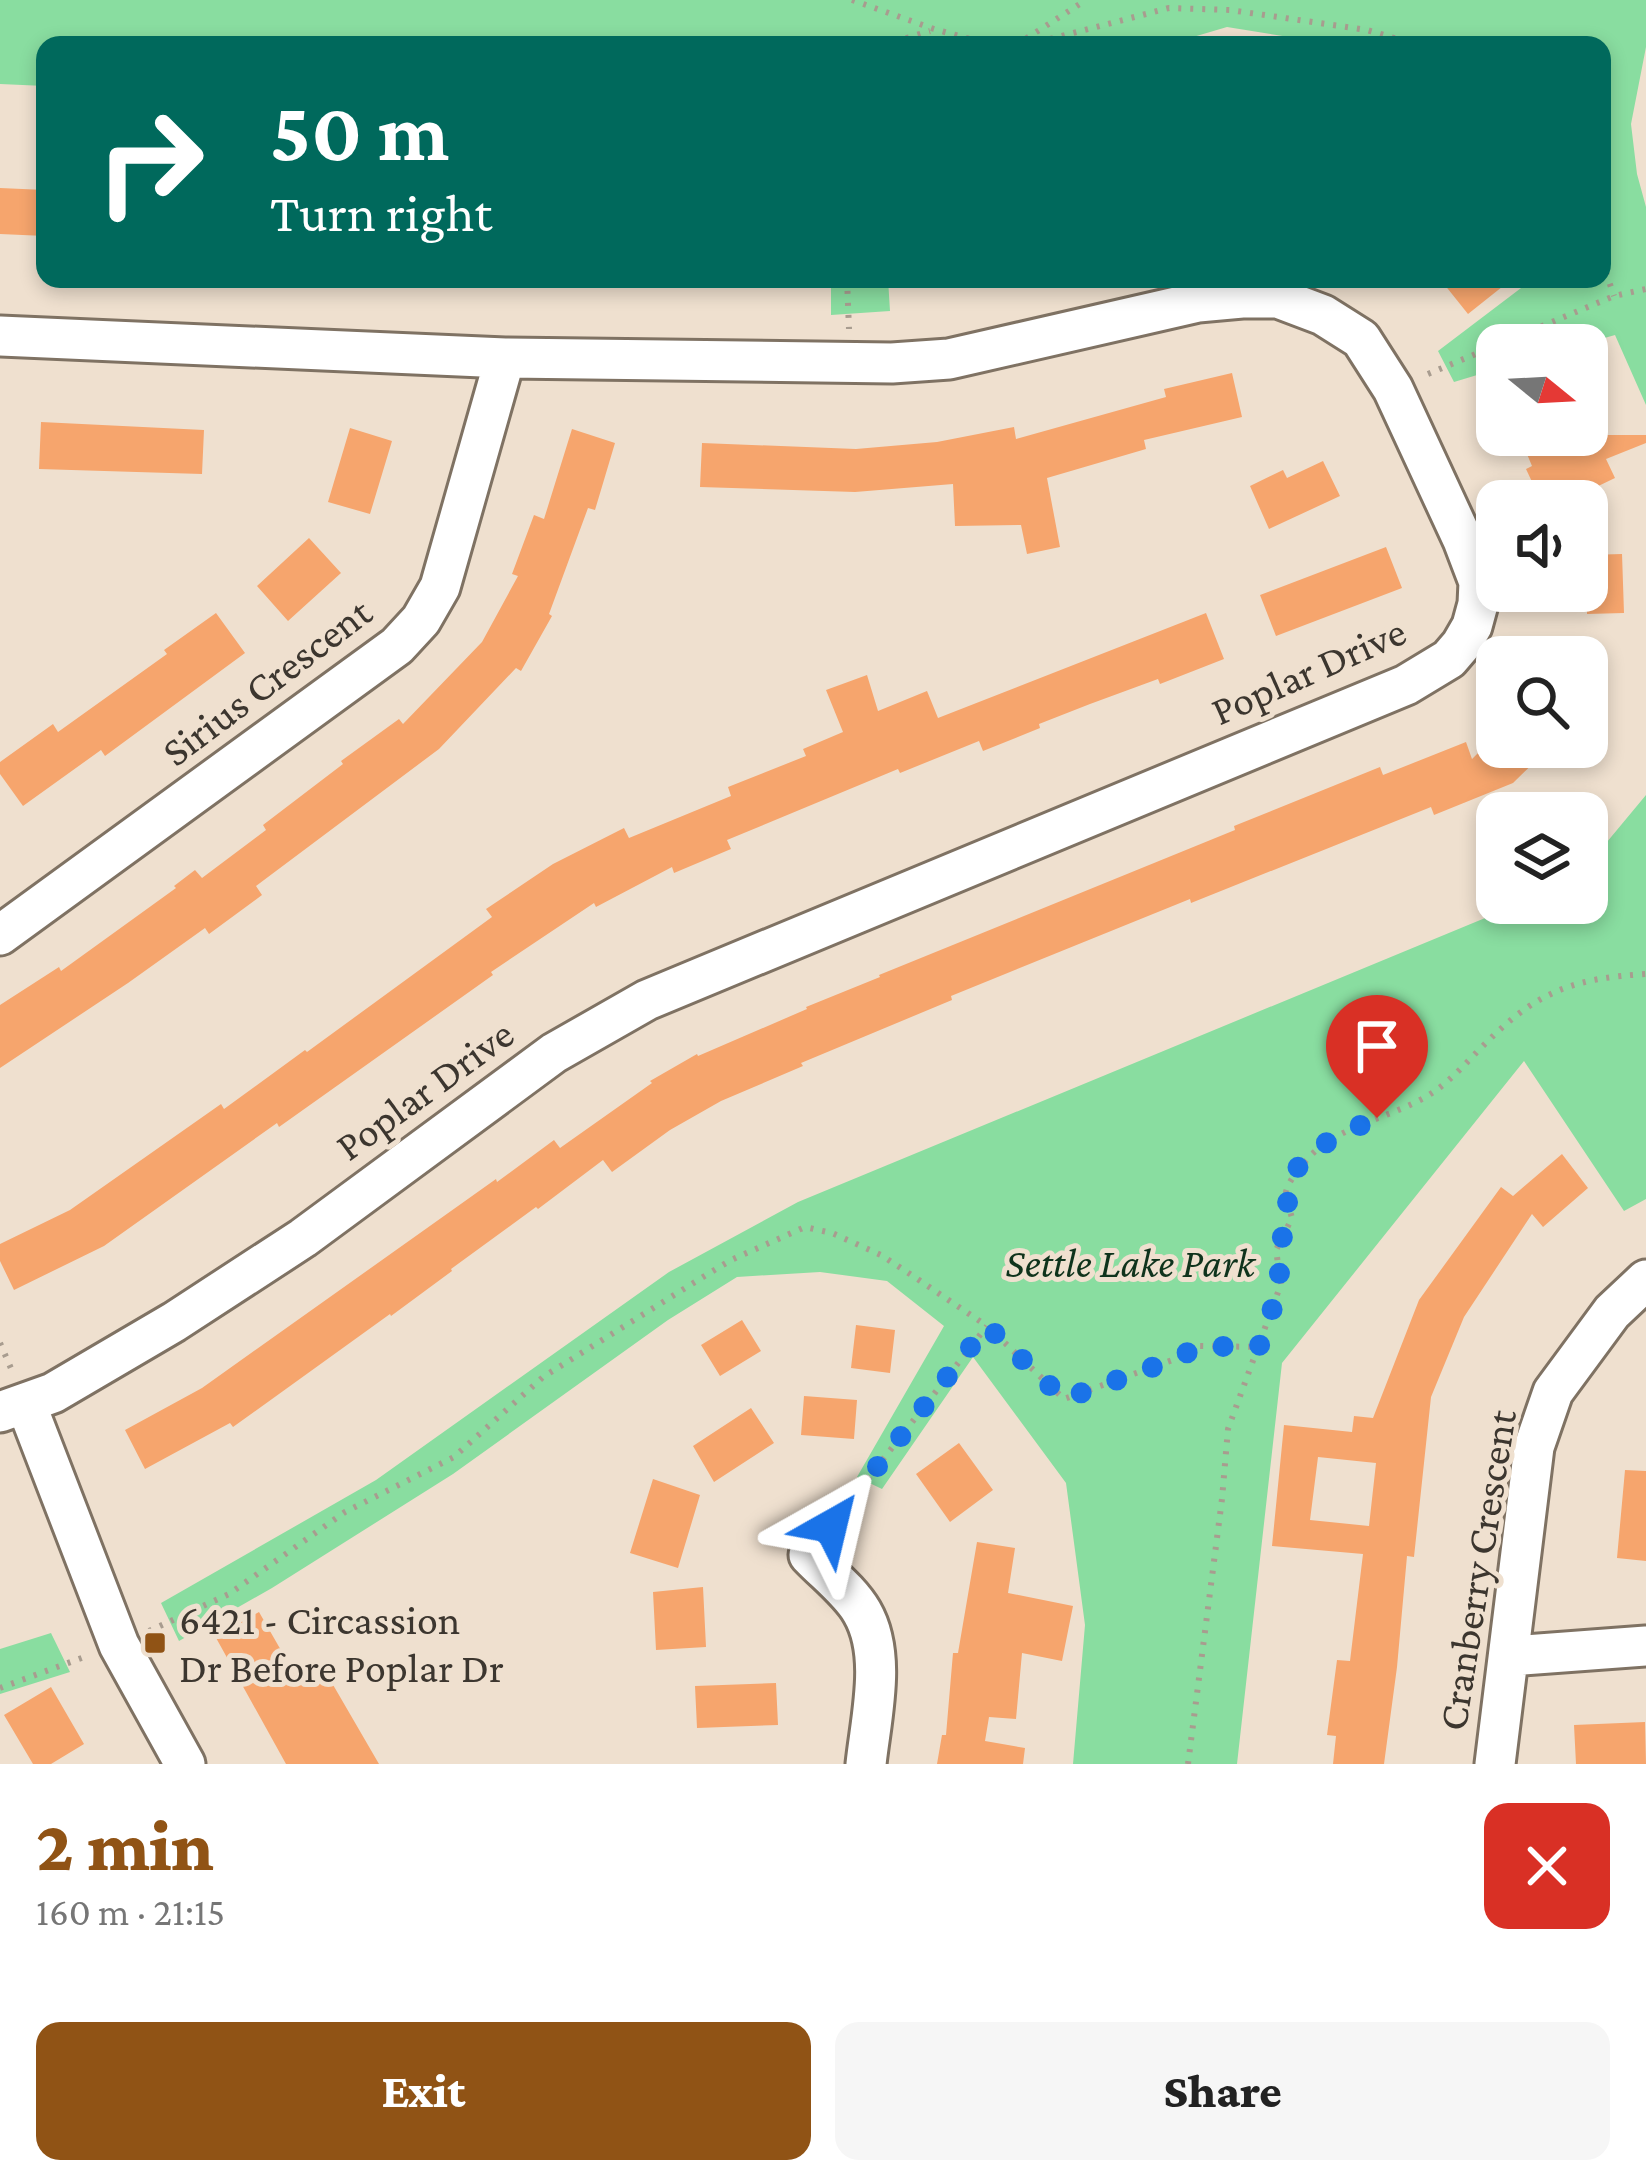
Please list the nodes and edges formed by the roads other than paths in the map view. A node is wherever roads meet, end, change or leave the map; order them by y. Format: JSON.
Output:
{"nodes":[{"id":1,"x":0,"y":336,"type":"edge"},
{"id":2,"x":505,"y":358,"type":"junction"},
{"id":3,"x":0,"y":935,"type":"edge"},
{"id":4,"x":1646,"y":1280,"type":"edge"},
{"id":5,"x":13,"y":1408,"type":"edge"},
{"id":6,"x":809,"y":1555,"type":"road end"},
{"id":7,"x":1646,"y":1646,"type":"edge"},
{"id":8,"x":1510,"y":1656,"type":"junction"},
{"id":9,"x":185,"y":1764,"type":"edge"},
{"id":10,"x":866,"y":1764,"type":"edge"},
{"id":11,"x":1495,"y":1764,"type":"edge"}],
"edges":[{"from":1,"to":2,"type":"street","name":"Poplar Drive"},
{"from":2,"to":3,"type":"street","name":"Sirius Crescent"},
{"from":2,"to":5,"type":"street","name":"Poplar Drive"},
{"from":4,"to":8,"type":"street","name":"Cranberry Crescent"},
{"from":5,"to":9,"type":"street"},
{"from":6,"to":10,"type":"street"},
{"from":7,"to":8,"type":"street"},
{"from":8,"to":11,"type":"street","name":"Cranberry Crescent"}]}
